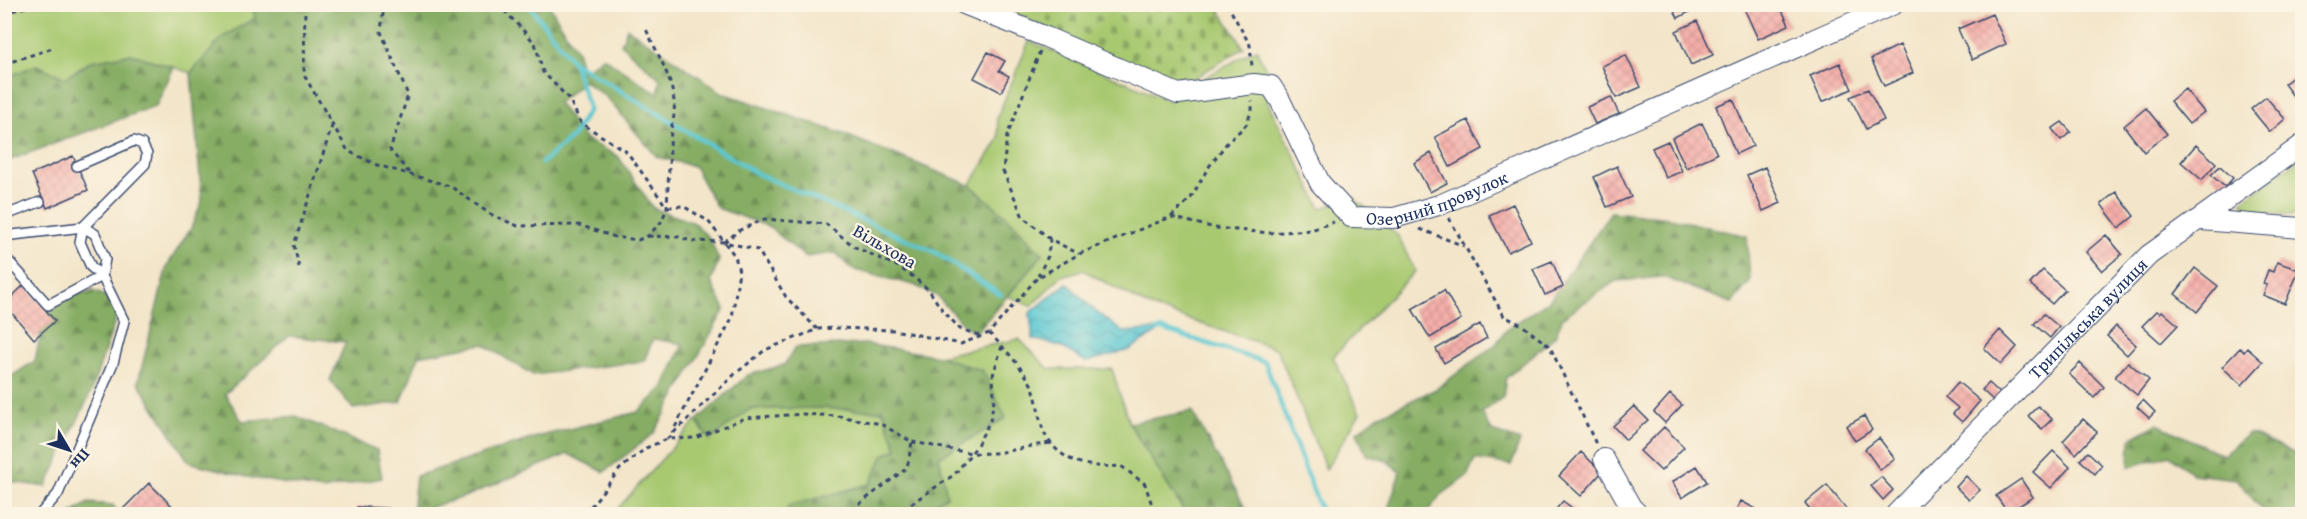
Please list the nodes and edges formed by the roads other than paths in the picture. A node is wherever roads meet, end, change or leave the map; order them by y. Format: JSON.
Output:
{"nodes":[{"id":1,"x":964,"y":4,"type":"edge"},
{"id":2,"x":1894,"y":4,"type":"edge"},
{"id":3,"x":2302,"y":145,"type":"edge"},
{"id":4,"x":77,"y":166,"type":"dead end"},
{"id":5,"x":40,"y":202,"type":"dead end"},
{"id":6,"x":4,"y":219,"type":"edge"},
{"id":7,"x":2201,"y":220,"type":"junction"},
{"id":8,"x":83,"y":227,"type":"junction"},
{"id":9,"x":2302,"y":228,"type":"edge"},
{"id":10,"x":4,"y":236,"type":"edge"},
{"id":11,"x":4,"y":256,"type":"edge"},
{"id":12,"x":102,"y":276,"type":"junction"},
{"id":13,"x":1604,"y":459,"type":"road end"},
{"id":14,"x":42,"y":512,"type":"dead end"},
{"id":15,"x":1638,"y":514,"type":"edge"},
{"id":16,"x":1896,"y":514,"type":"edge"}],
"edges":[{"from":1,"to":2,"type":"street","name":"Озерний провулок"},
{"from":3,"to":7,"type":"street","name":"Трипільська вулиця"},
{"from":4,"to":8,"type":"lane"},
{"from":5,"to":6,"type":"lane"},
{"from":7,"to":9,"type":"street"},
{"from":7,"to":16,"type":"street","name":"Трипільська вулиця"},
{"from":8,"to":10,"type":"lane"},
{"from":8,"to":12,"type":"lane"},
{"from":8,"to":12,"type":"lane"},
{"from":11,"to":12,"type":"lane"},
{"from":12,"to":14,"type":"lane"},
{"from":13,"to":15,"type":"street"}]}
